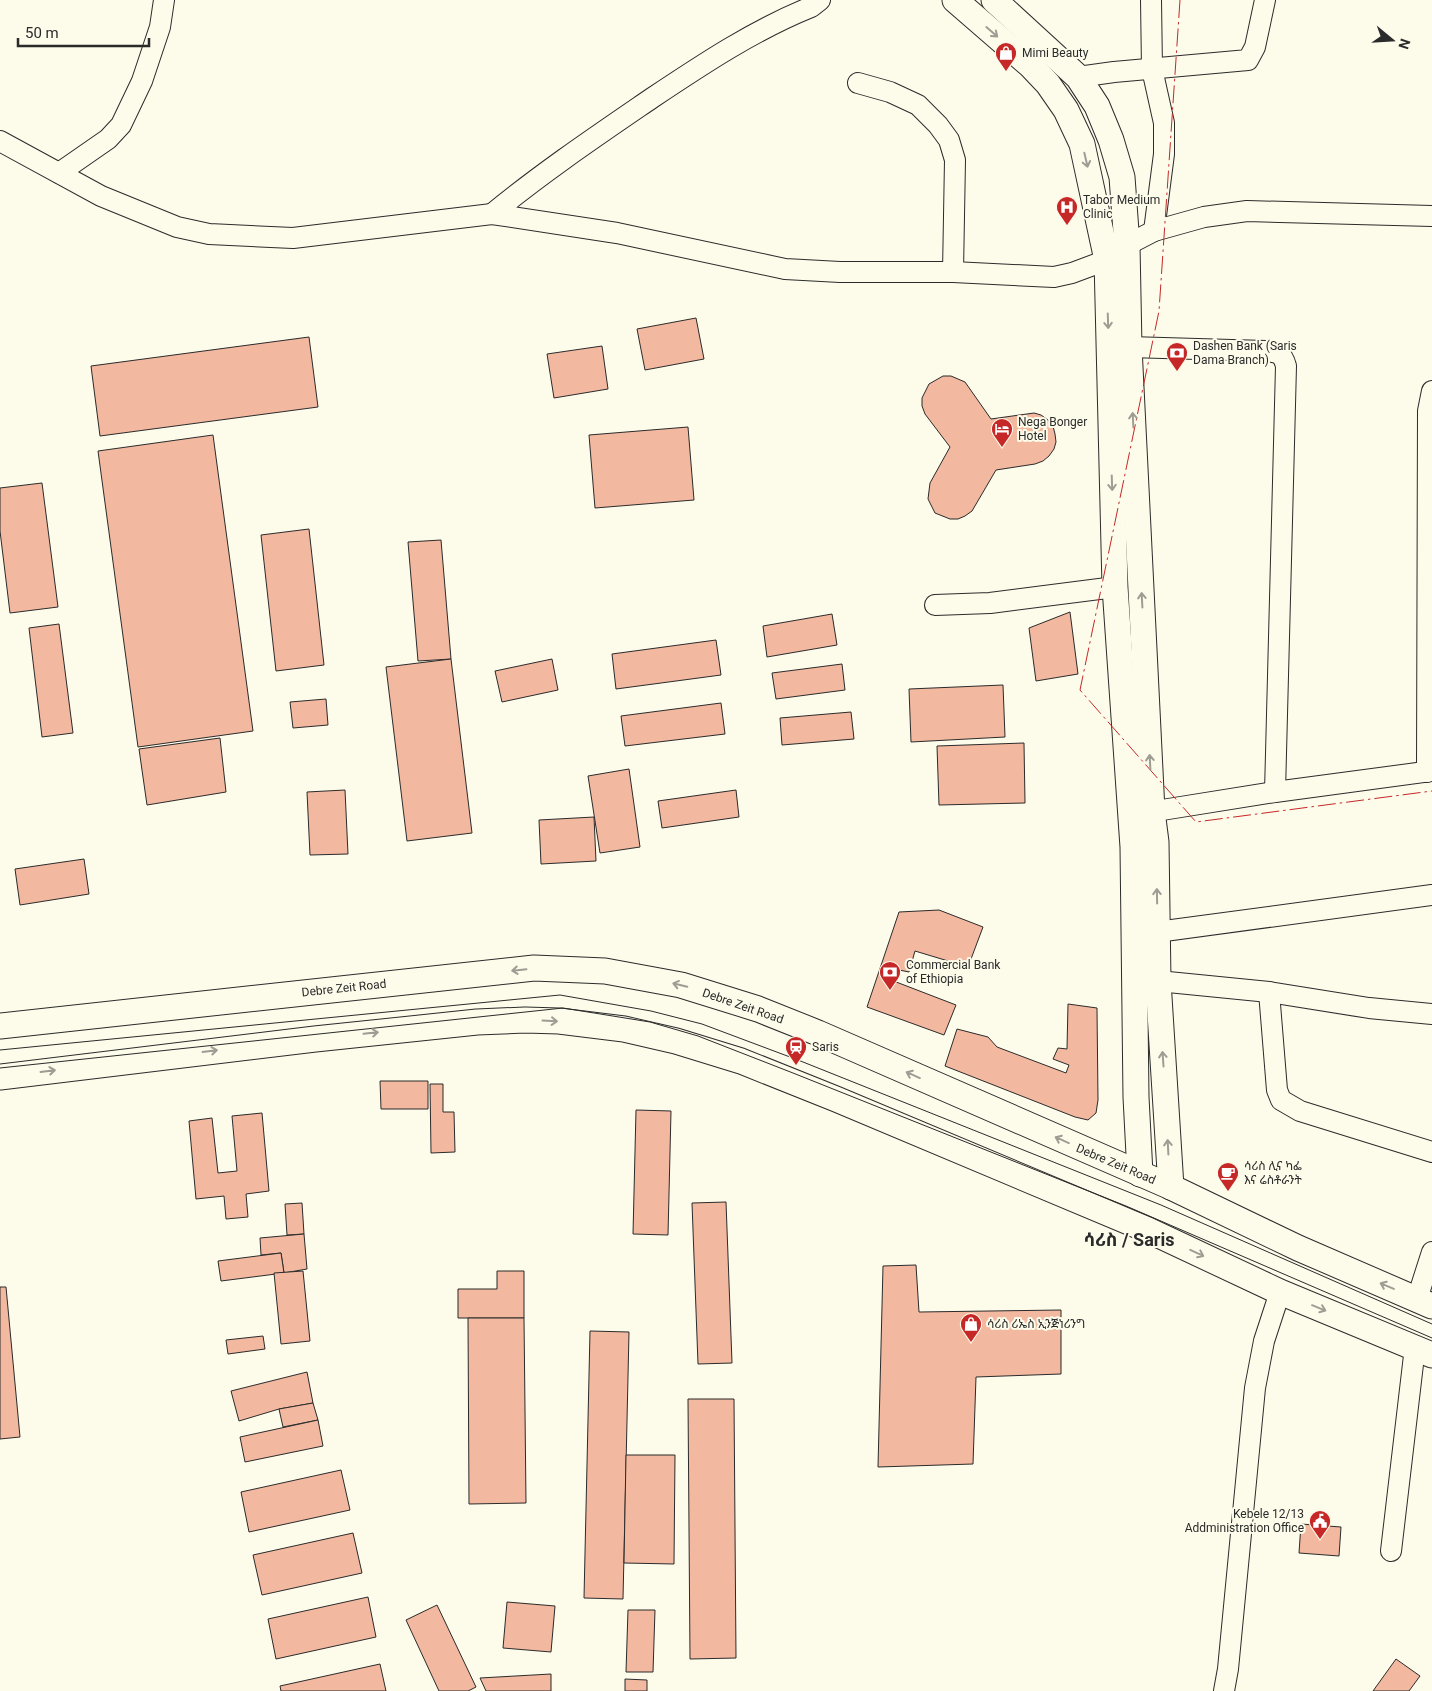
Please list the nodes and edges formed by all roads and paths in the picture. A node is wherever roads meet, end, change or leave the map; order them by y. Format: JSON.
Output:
{"nodes":[{"id":1,"x":164,"y":0,"type":"edge"},
{"id":2,"x":820,"y":0,"type":"edge"},
{"id":3,"x":955,"y":0,"type":"edge"},
{"id":4,"x":994,"y":0,"type":"edge"},
{"id":5,"x":1152,"y":0,"type":"edge"},
{"id":6,"x":1265,"y":0,"type":"edge"},
{"id":7,"x":1152,"y":69,"type":"junction"},
{"id":8,"x":1078,"y":77,"type":"junction"},
{"id":9,"x":858,"y":82,"type":"dead end"},
{"id":10,"x":0,"y":141,"type":"edge"},
{"id":11,"x":59,"y":173,"type":"junction"},
{"id":12,"x":492,"y":214,"type":"junction"},
{"id":13,"x":1432,"y":216,"type":"edge"},
{"id":14,"x":1154,"y":231,"type":"junction"},
{"id":15,"x":1127,"y":245,"type":"junction"},
{"id":16,"x":1107,"y":260,"type":"junction"},
{"id":17,"x":953,"y":272,"type":"junction"},
{"id":18,"x":1119,"y":348,"type":"junction"},
{"id":19,"x":1432,"y":391,"type":"edge"},
{"id":20,"x":1115,"y":587,"type":"junction"},
{"id":21,"x":935,"y":605,"type":"dead end"},
{"id":22,"x":1429,"y":772,"type":"edge"},
{"id":23,"x":1275,"y":792,"type":"junction"},
{"id":24,"x":1142,"y":813,"type":"junction"},
{"id":25,"x":1432,"y":896,"type":"edge"},
{"id":26,"x":1157,"y":932,"type":"junction"},
{"id":27,"x":1158,"y":981,"type":"junction"},
{"id":28,"x":1268,"y":992,"type":"junction"},
{"id":29,"x":1432,"y":1014,"type":"edge"},
{"id":30,"x":0,"y":1026,"type":"edge"},
{"id":31,"x":0,"y":1077,"type":"edge"},
{"id":32,"x":1432,"y":1152,"type":"edge"},
{"id":33,"x":1140,"y":1174,"type":"junction"},
{"id":34,"x":1171,"y":1187,"type":"junction"},
{"id":35,"x":1432,"y":1252,"type":"edge"},
{"id":36,"x":1280,"y":1292,"type":"junction"},
{"id":37,"x":1425,"y":1302,"type":"edge"},
{"id":38,"x":1423,"y":1351,"type":"edge"},
{"id":39,"x":1391,"y":1551,"type":"dead end"},
{"id":40,"x":1224,"y":1691,"type":"edge"}],
"edges":[{"from":1,"to":11,"type":"street"},
{"from":2,"to":12,"type":"street"},
{"from":3,"to":16,"type":"main road","one_way":true},
{"from":4,"to":8,"type":"main road"},
{"from":5,"to":7,"type":"street"},
{"from":6,"to":7,"type":"street"},
{"from":7,"to":8,"type":"street"},
{"from":7,"to":14,"type":"street"},
{"from":8,"to":15,"type":"main road"},
{"from":9,"to":17,"type":"street"},
{"from":10,"to":11,"type":"street"},
{"from":11,"to":12,"type":"street"},
{"from":12,"to":17,"type":"street"},
{"from":13,"to":14,"type":"street"},
{"from":14,"to":15,"type":"street"},
{"from":15,"to":16,"type":"street"},
{"from":15,"to":18,"type":"main road"},
{"from":16,"to":17,"type":"street"},
{"from":16,"to":18,"type":"main road","one_way":true},
{"from":18,"to":20,"type":"main road","one_way":true},
{"from":18,"to":23,"type":"street"},
{"from":24,"to":18,"type":"main road","one_way":true},
{"from":19,"to":22,"type":"street"},
{"from":20,"to":21,"type":"street"},
{"from":20,"to":24,"type":"main road"},
{"from":22,"to":23,"type":"street"},
{"from":23,"to":24,"type":"street"},
{"from":26,"to":24,"type":"main road","one_way":true},
{"from":24,"to":33,"type":"main road"},
{"from":25,"to":26,"type":"street"},
{"from":26,"to":27,"type":"main road"},
{"from":27,"to":28,"type":"street"},
{"from":34,"to":27,"type":"main road","one_way":true},
{"from":28,"to":29,"type":"street"},
{"from":28,"to":32,"type":"street"},
{"from":33,"to":30,"type":"main road","name":"Debre Zeit Road","one_way":true},
{"from":31,"to":36,"type":"main road","one_way":true},
{"from":33,"to":34,"type":"main road","name":"Debre Zeit Road"},
{"from":37,"to":34,"type":"main road","name":"Debre Zeit Road","one_way":true},
{"from":35,"to":37,"type":"street"},
{"from":36,"to":38,"type":"main road","one_way":true},
{"from":36,"to":40,"type":"street"},
{"from":38,"to":39,"type":"street"}]}
